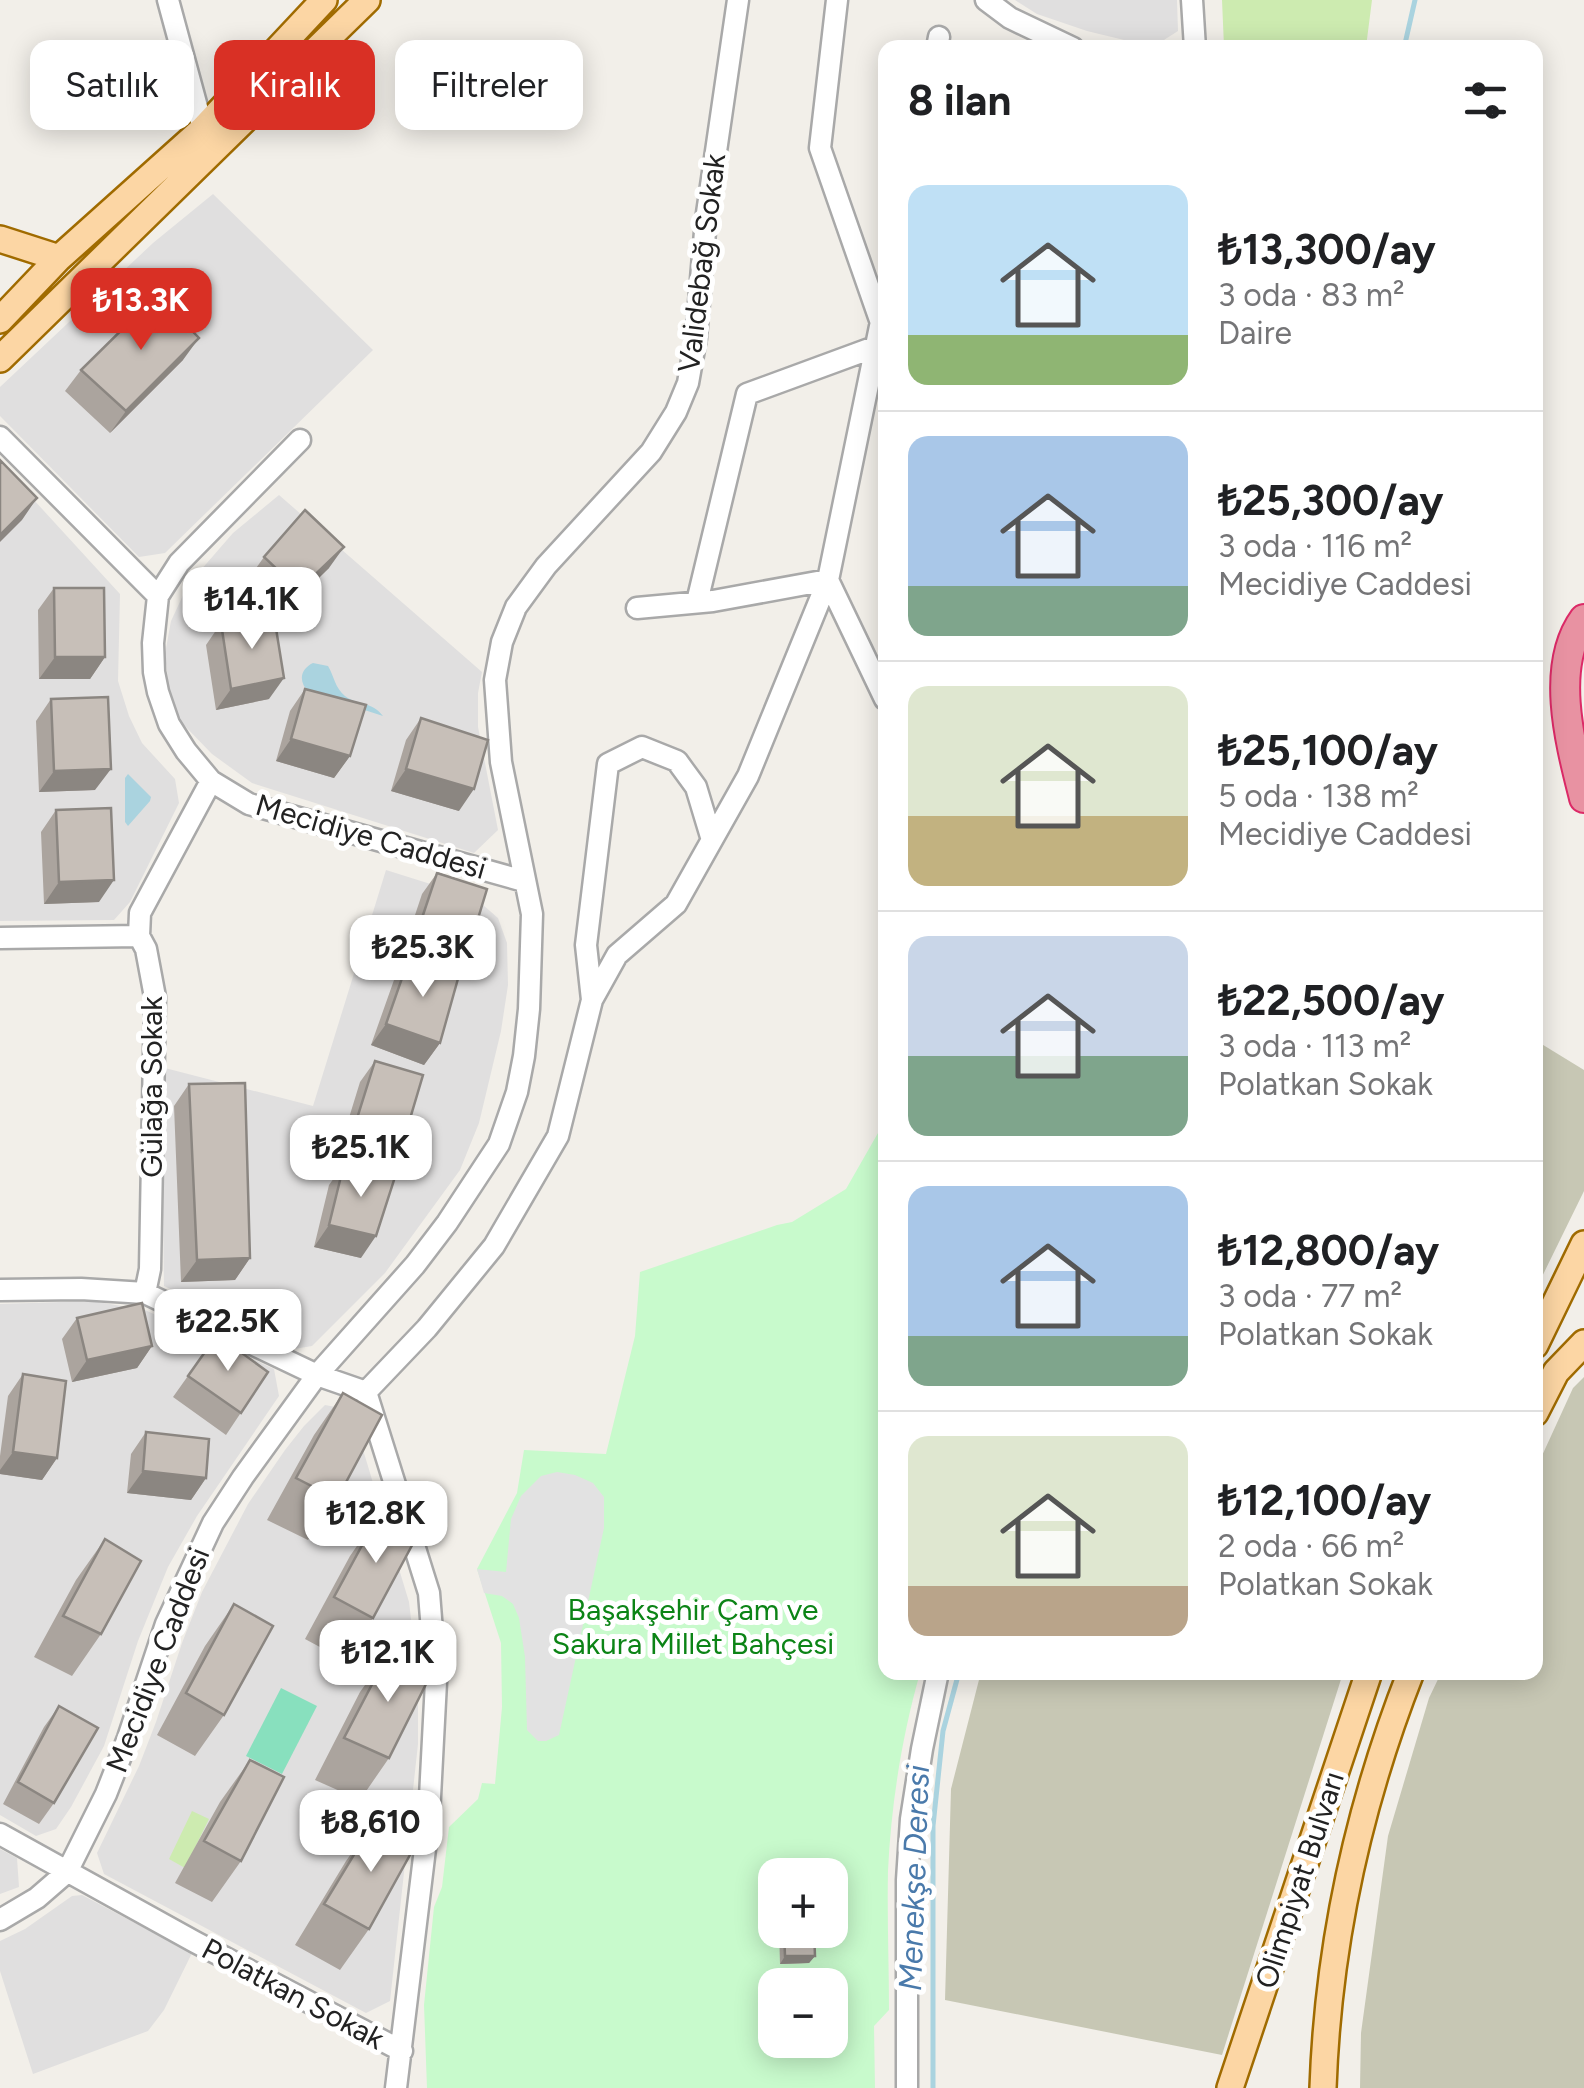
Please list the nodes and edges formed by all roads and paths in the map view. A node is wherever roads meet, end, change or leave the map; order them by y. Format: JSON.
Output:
{"nodes":[{"id":1,"x":168,"y":0,"type":"edge"},
{"id":2,"x":324,"y":0,"type":"edge"},
{"id":3,"x":368,"y":0,"type":"edge"},
{"id":4,"x":738,"y":0,"type":"edge"},
{"id":5,"x":837,"y":0,"type":"edge"},
{"id":6,"x":986,"y":0,"type":"edge"},
{"id":7,"x":1192,"y":0,"type":"edge"},
{"id":8,"x":1056,"y":40,"type":"edge"},
{"id":9,"x":1194,"y":40,"type":"edge"},
{"id":10,"x":211,"y":137,"type":"junction"},
{"id":11,"x":0,"y":239,"type":"edge"},
{"id":12,"x":59,"y":258,"type":"junction"},
{"id":13,"x":878,"y":299,"type":"edge"},
{"id":14,"x":0,"y":320,"type":"edge"},
{"id":15,"x":878,"y":347,"type":"edge"},
{"id":16,"x":878,"y":355,"type":"edge"},
{"id":17,"x":0,"y":360,"type":"edge"},
{"id":18,"x":0,"y":437,"type":"edge"},
{"id":19,"x":300,"y":440,"type":"dead end"},
{"id":20,"x":828,"y":580,"type":"junction"},
{"id":21,"x":158,"y":596,"type":"junction"},
{"id":22,"x":697,"y":602,"type":"junction"},
{"id":23,"x":637,"y":608,"type":"dead end"},
{"id":24,"x":1584,"y":619,"type":"edge"},
{"id":25,"x":878,"y":684,"type":"edge"},
{"id":26,"x":212,"y":781,"type":"junction"},
{"id":27,"x":1584,"y":798,"type":"edge"},
{"id":28,"x":712,"y":840,"type":"junction"},
{"id":29,"x":524,"y":882,"type":"junction"},
{"id":30,"x":139,"y":936,"type":"junction"},
{"id":31,"x":0,"y":938,"type":"edge"},
{"id":32,"x":592,"y":1000,"type":"junction"},
{"id":33,"x":1584,"y":1244,"type":"edge"},
{"id":34,"x":0,"y":1290,"type":"edge"},
{"id":35,"x":144,"y":1293,"type":"junction"},
{"id":36,"x":1543,"y":1329,"type":"edge"},
{"id":37,"x":1584,"y":1343,"type":"edge"},
{"id":38,"x":317,"y":1376,"type":"junction"},
{"id":39,"x":366,"y":1392,"type":"junction"},
{"id":40,"x":1543,"y":1397,"type":"edge"},
{"id":41,"x":936,"y":1680,"type":"edge"},
{"id":42,"x":1366,"y":1680,"type":"edge"},
{"id":43,"x":1408,"y":1680,"type":"edge"},
{"id":44,"x":0,"y":1834,"type":"edge"},
{"id":45,"x":68,"y":1872,"type":"junction"},
{"id":46,"x":0,"y":1920,"type":"edge"},
{"id":47,"x":402,"y":2051,"type":"junction"},
{"id":48,"x":396,"y":2088,"type":"edge"},
{"id":49,"x":407,"y":2088,"type":"edge"},
{"id":50,"x":907,"y":2088,"type":"edge"},
{"id":51,"x":1230,"y":2088,"type":"edge"},
{"id":52,"x":1323,"y":2088,"type":"edge"}],
"edges":[{"from":1,"to":10,"type":"street"},
{"from":2,"to":10,"type":"main road"},
{"from":3,"to":10,"type":"main road"},
{"from":4,"to":29,"type":"street","name":"Validebağ Sokak"},
{"from":5,"to":13,"type":"street"},
{"from":6,"to":8,"type":"street"},
{"from":7,"to":9,"type":"street"},
{"from":10,"to":12,"type":"main road"},
{"from":10,"to":17,"type":"main road"},
{"from":11,"to":12,"type":"main road"},
{"from":12,"to":14,"type":"main road"},
{"from":15,"to":22,"type":"street"},
{"from":16,"to":20,"type":"street"},
{"from":18,"to":21,"type":"street"},
{"from":19,"to":21,"type":"street","name":"Mecidiye Caddesi"},
{"from":20,"to":22,"type":"street"},
{"from":20,"to":25,"type":"street"},
{"from":20,"to":28,"type":"street"},
{"from":21,"to":26,"type":"street","name":"Mecidiye Caddesi"},
{"from":22,"to":23,"type":"street"},
{"from":24,"to":27,"type":"highway"},
{"from":26,"to":29,"type":"street","name":"Mecidiye Caddesi"},
{"from":26,"to":30,"type":"street"},
{"from":28,"to":32,"type":"street"},
{"from":28,"to":32,"type":"street"},
{"from":29,"to":38,"type":"street","name":"Mecidiye Caddesi"},
{"from":30,"to":31,"type":"street"},
{"from":30,"to":35,"type":"street","name":"Gülağa Sokak"},
{"from":32,"to":39,"type":"street"},
{"from":33,"to":36,"type":"main road"},
{"from":34,"to":35,"type":"street"},
{"from":35,"to":38,"type":"street"},
{"from":37,"to":40,"type":"main road"},
{"from":38,"to":39,"type":"street"},
{"from":38,"to":45,"type":"street","name":"Mecidiye Caddesi"},
{"from":39,"to":47,"type":"street","name":"Polatkan Sokak"},
{"from":41,"to":50,"type":"street"},
{"from":42,"to":51,"type":"main road","name":"Olimpiyat Bulvarı"},
{"from":43,"to":52,"type":"main road"},
{"from":44,"to":45,"type":"street","name":"Polatkan Sokak"},
{"from":45,"to":46,"type":"street","name":"Mecidiye Caddesi"},
{"from":45,"to":47,"type":"street","name":"Polatkan Sokak"},
{"from":47,"to":48,"type":"street"},
{"from":47,"to":49,"type":"street"}]}
